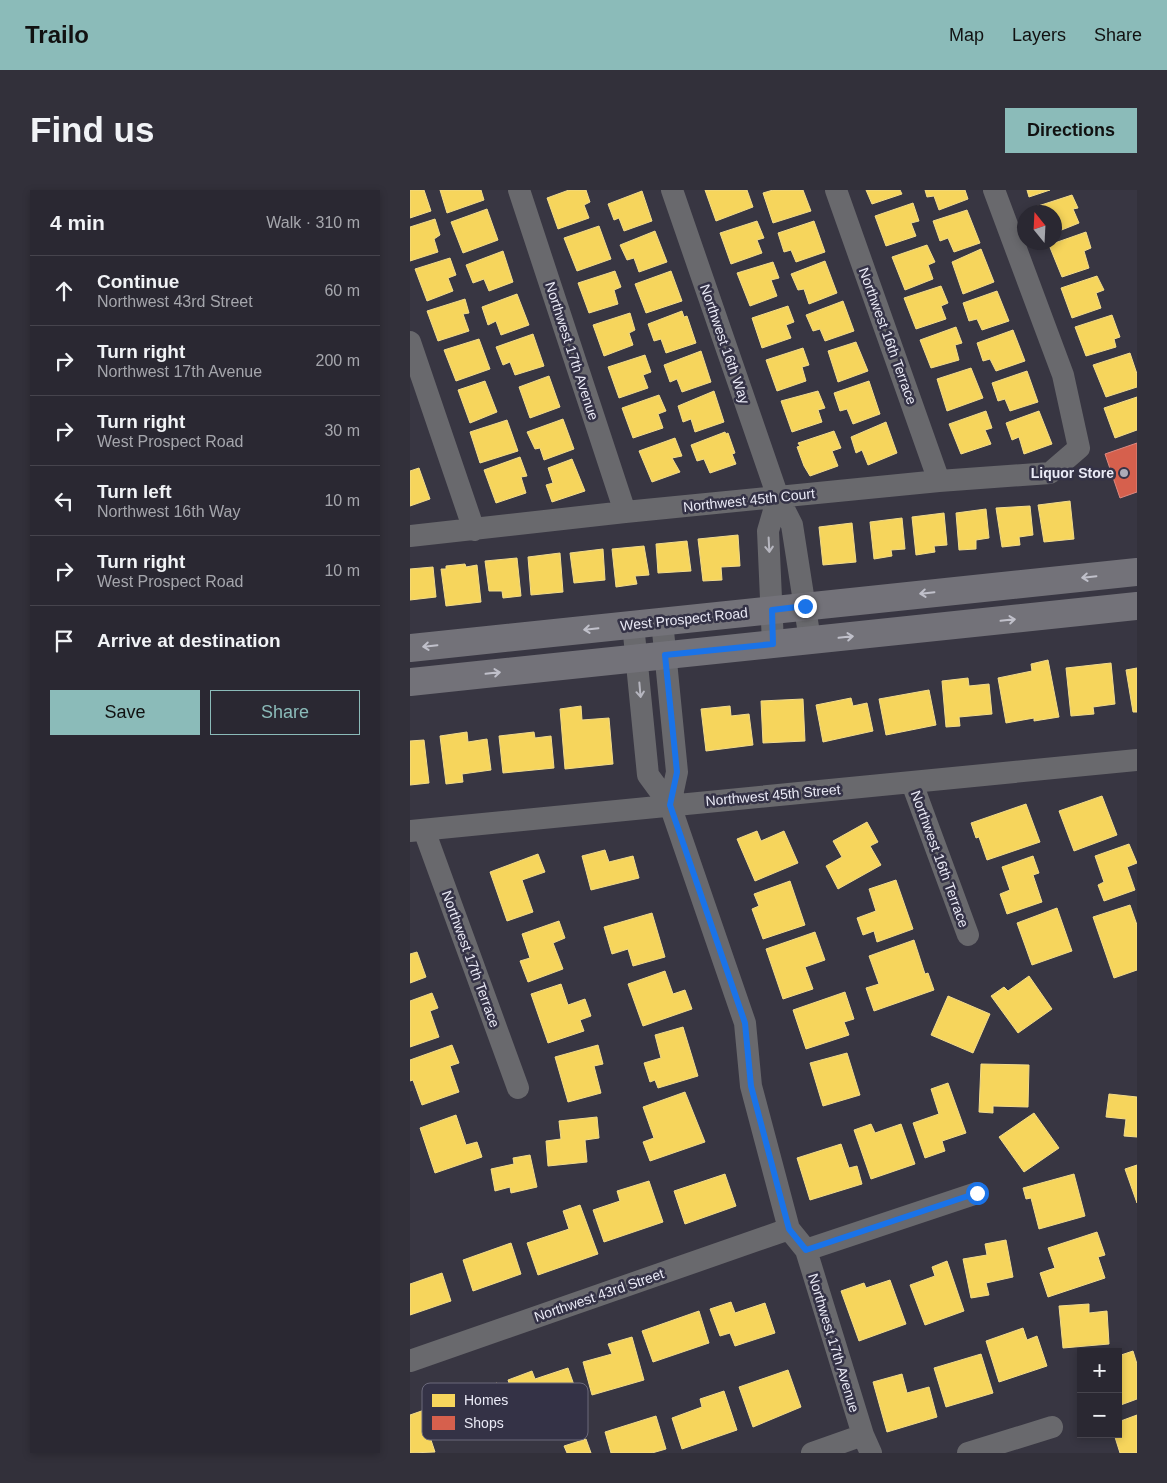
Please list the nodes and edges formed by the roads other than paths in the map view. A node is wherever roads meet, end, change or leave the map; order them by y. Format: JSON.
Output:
{"nodes":[{"id":1,"x":519,"y":190,"type":"edge"},
{"id":2,"x":672,"y":190,"type":"edge"},
{"id":3,"x":836,"y":190,"type":"edge"},
{"id":4,"x":994,"y":190,"type":"edge"},
{"id":5,"x":410,"y":342,"type":"edge"},
{"id":6,"x":939,"y":481,"type":"junction"},
{"id":7,"x":778,"y":497,"type":"junction"},
{"id":8,"x":625,"y":512,"type":"junction"},
{"id":9,"x":474,"y":530,"type":"junction"},
{"id":10,"x":410,"y":536,"type":"edge"},
{"id":11,"x":1137,"y":572,"type":"edge"},
{"id":12,"x":805,"y":606,"type":"junction"},
{"id":13,"x":1137,"y":606,"type":"edge"},
{"id":14,"x":772,"y":610,"type":"junction"},
{"id":15,"x":662,"y":621,"type":"junction"},
{"id":16,"x":634,"y":624,"type":"junction"},
{"id":17,"x":810,"y":640,"type":"junction"},
{"id":18,"x":773,"y":644,"type":"junction"},
{"id":19,"x":410,"y":648,"type":"edge"},
{"id":20,"x":665,"y":655,"type":"junction"},
{"id":21,"x":637,"y":658,"type":"junction"},
{"id":22,"x":410,"y":682,"type":"edge"},
{"id":23,"x":1137,"y":760,"type":"edge"},
{"id":24,"x":912,"y":782,"type":"junction"},
{"id":25,"x":670,"y":805,"type":"junction"},
{"id":26,"x":417,"y":831,"type":"edge"},
{"id":27,"x":968,"y":935,"type":"dead end"},
{"id":28,"x":518,"y":1088,"type":"dead end"},
{"id":29,"x":977,"y":1193,"type":"dead end"},
{"id":30,"x":789,"y":1229,"type":"junction"},
{"id":31,"x":806,"y":1250,"type":"junction"},
{"id":32,"x":410,"y":1361,"type":"edge"},
{"id":33,"x":1052,"y":1427,"type":"dead end"},
{"id":34,"x":867,"y":1444,"type":"edge"},
{"id":35,"x":812,"y":1453,"type":"edge"},
{"id":36,"x":968,"y":1453,"type":"edge"}],
"edges":[{"from":1,"to":8,"type":"street","name":"Northwest 17th Avenue"},
{"from":2,"to":7,"type":"street","name":"Northwest 16th Way"},
{"from":3,"to":6,"type":"street","name":"Northwest 16th Terrace"},
{"from":4,"to":6,"type":"street","name":"Northwest 45th Court"},
{"from":5,"to":9,"type":"street"},
{"from":6,"to":7,"type":"street","name":"Northwest 45th Court"},
{"from":7,"to":8,"type":"street","name":"Northwest 45th Court"},
{"from":7,"to":12,"type":"street","name":"Northwest 16th Way"},
{"from":7,"to":14,"type":"street","one_way":true},
{"from":8,"to":9,"type":"street","name":"Northwest 45th Court"},
{"from":9,"to":10,"type":"street","name":"Northwest 45th Court"},
{"from":11,"to":12,"type":"main road","name":"West Prospect Road","one_way":true},
{"from":12,"to":14,"type":"main road","name":"West Prospect Road"},
{"from":12,"to":17,"type":"street","name":"Northwest 16th Way"},
{"from":17,"to":13,"type":"main road","one_way":true},
{"from":14,"to":15,"type":"main road","name":"West Prospect Road"},
{"from":14,"to":18,"type":"street"},
{"from":15,"to":16,"type":"main road","name":"West Prospect Road"},
{"from":15,"to":20,"type":"street"},
{"from":16,"to":19,"type":"main road","name":"West Prospect Road","one_way":true},
{"from":16,"to":21,"type":"street","name":"Northwest 17th Avenue"},
{"from":17,"to":18,"type":"main road"},
{"from":18,"to":20,"type":"main road"},
{"from":20,"to":21,"type":"main road"},
{"from":20,"to":25,"type":"street"},
{"from":22,"to":21,"type":"main road","one_way":true},
{"from":21,"to":25,"type":"street","name":"Northwest 17th Avenue","one_way":true},
{"from":23,"to":24,"type":"street","name":"Northwest 45th Street"},
{"from":24,"to":25,"type":"street","name":"Northwest 45th Street"},
{"from":24,"to":27,"type":"street","name":"Northwest 16th Terrace"},
{"from":25,"to":26,"type":"street","name":"Northwest 45th Street"},
{"from":25,"to":30,"type":"street","name":"Northwest 17th Avenue"},
{"from":26,"to":28,"type":"street","name":"Northwest 17th Terrace"},
{"from":29,"to":31,"type":"street"},
{"from":30,"to":31,"type":"street","name":"Northwest 17th Avenue"},
{"from":30,"to":32,"type":"street","name":"Northwest 43rd Street"},
{"from":31,"to":34,"type":"street","name":"Northwest 17th Avenue"},
{"from":33,"to":36,"type":"street"},
{"from":34,"to":35,"type":"street"}]}
